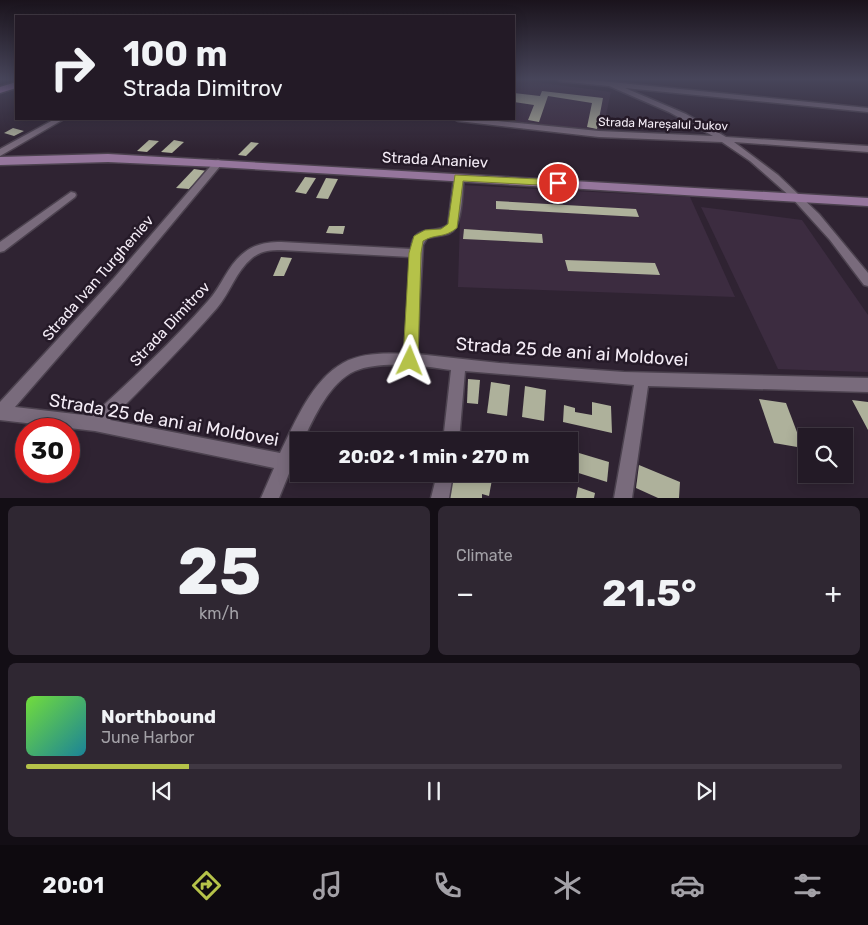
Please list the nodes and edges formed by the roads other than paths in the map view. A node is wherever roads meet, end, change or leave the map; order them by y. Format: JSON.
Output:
{"nodes":[{"id":1,"x":652,"y":102,"type":"edge"},
{"id":2,"x":789,"y":102,"type":"edge"},
{"id":3,"x":868,"y":110,"type":"edge"},
{"id":4,"x":58,"y":120,"type":"edge"},
{"id":5,"x":467,"y":120,"type":"edge"},
{"id":6,"x":725,"y":140,"type":"junction"},
{"id":7,"x":868,"y":148,"type":"edge"},
{"id":8,"x":0,"y":153,"type":"edge"},
{"id":9,"x":0,"y":161,"type":"edge"},
{"id":10,"x":218,"y":163,"type":"junction"},
{"id":11,"x":459,"y":178,"type":"junction"},
{"id":12,"x":71,"y":195,"type":"dead end"},
{"id":13,"x":796,"y":197,"type":"junction"},
{"id":14,"x":868,"y":202,"type":"edge"},
{"id":15,"x":0,"y":248,"type":"edge"},
{"id":16,"x":415,"y":253,"type":"junction"},
{"id":17,"x":867,"y":281,"type":"edge"},
{"id":18,"x":410,"y":361,"type":"junction"},
{"id":19,"x":459,"y":365,"type":"junction"},
{"id":20,"x":642,"y":379,"type":"junction"},
{"id":21,"x":868,"y":385,"type":"edge"},
{"id":22,"x":0,"y":413,"type":"edge"},
{"id":23,"x":95,"y":424,"type":"junction"},
{"id":24,"x":452,"y":432,"type":"edge"},
{"id":25,"x":284,"y":462,"type":"junction"},
{"id":26,"x":443,"y":482,"type":"edge"},
{"id":27,"x":270,"y":498,"type":"edge"},
{"id":28,"x":440,"y":498,"type":"edge"},
{"id":29,"x":623,"y":498,"type":"edge"}],
"edges":[{"from":1,"to":6,"type":"street"},
{"from":2,"to":3,"type":"street"},
{"from":4,"to":8,"type":"street"},
{"from":5,"to":6,"type":"street","name":"Strada Mareșalul Jukov"},
{"from":6,"to":7,"type":"street","name":"Strada Mareșalul Jukov"},
{"from":6,"to":13,"type":"street"},
{"from":9,"to":10,"type":"street","name":"Strada Ananiev"},
{"from":10,"to":11,"type":"street","name":"Strada Ananiev"},
{"from":10,"to":22,"type":"street","name":"Strada Ivan Turgheniev"},
{"from":11,"to":13,"type":"street","name":"Strada Ananiev"},
{"from":11,"to":16,"type":"street"},
{"from":12,"to":15,"type":"street"},
{"from":13,"to":14,"type":"street","name":"Strada Ananiev"},
{"from":13,"to":17,"type":"street"},
{"from":16,"to":18,"type":"street"},
{"from":16,"to":23,"type":"street","name":"Strada Dimitrov"},
{"from":18,"to":19,"type":"street","name":"Strada 25 de ani ai Moldovei"},
{"from":18,"to":25,"type":"street","name":"Strada 25 de ani ai Moldovei"},
{"from":19,"to":20,"type":"street","name":"Strada 25 de ani ai Moldovei"},
{"from":19,"to":24,"type":"street"},
{"from":20,"to":21,"type":"street","name":"Strada 25 de ani ai Moldovei"},
{"from":20,"to":29,"type":"street"},
{"from":22,"to":23,"type":"street","name":"Strada 25 de ani ai Moldovei"},
{"from":23,"to":25,"type":"street","name":"Strada 25 de ani ai Moldovei"},
{"from":25,"to":27,"type":"street"},
{"from":26,"to":28,"type":"street"}]}
